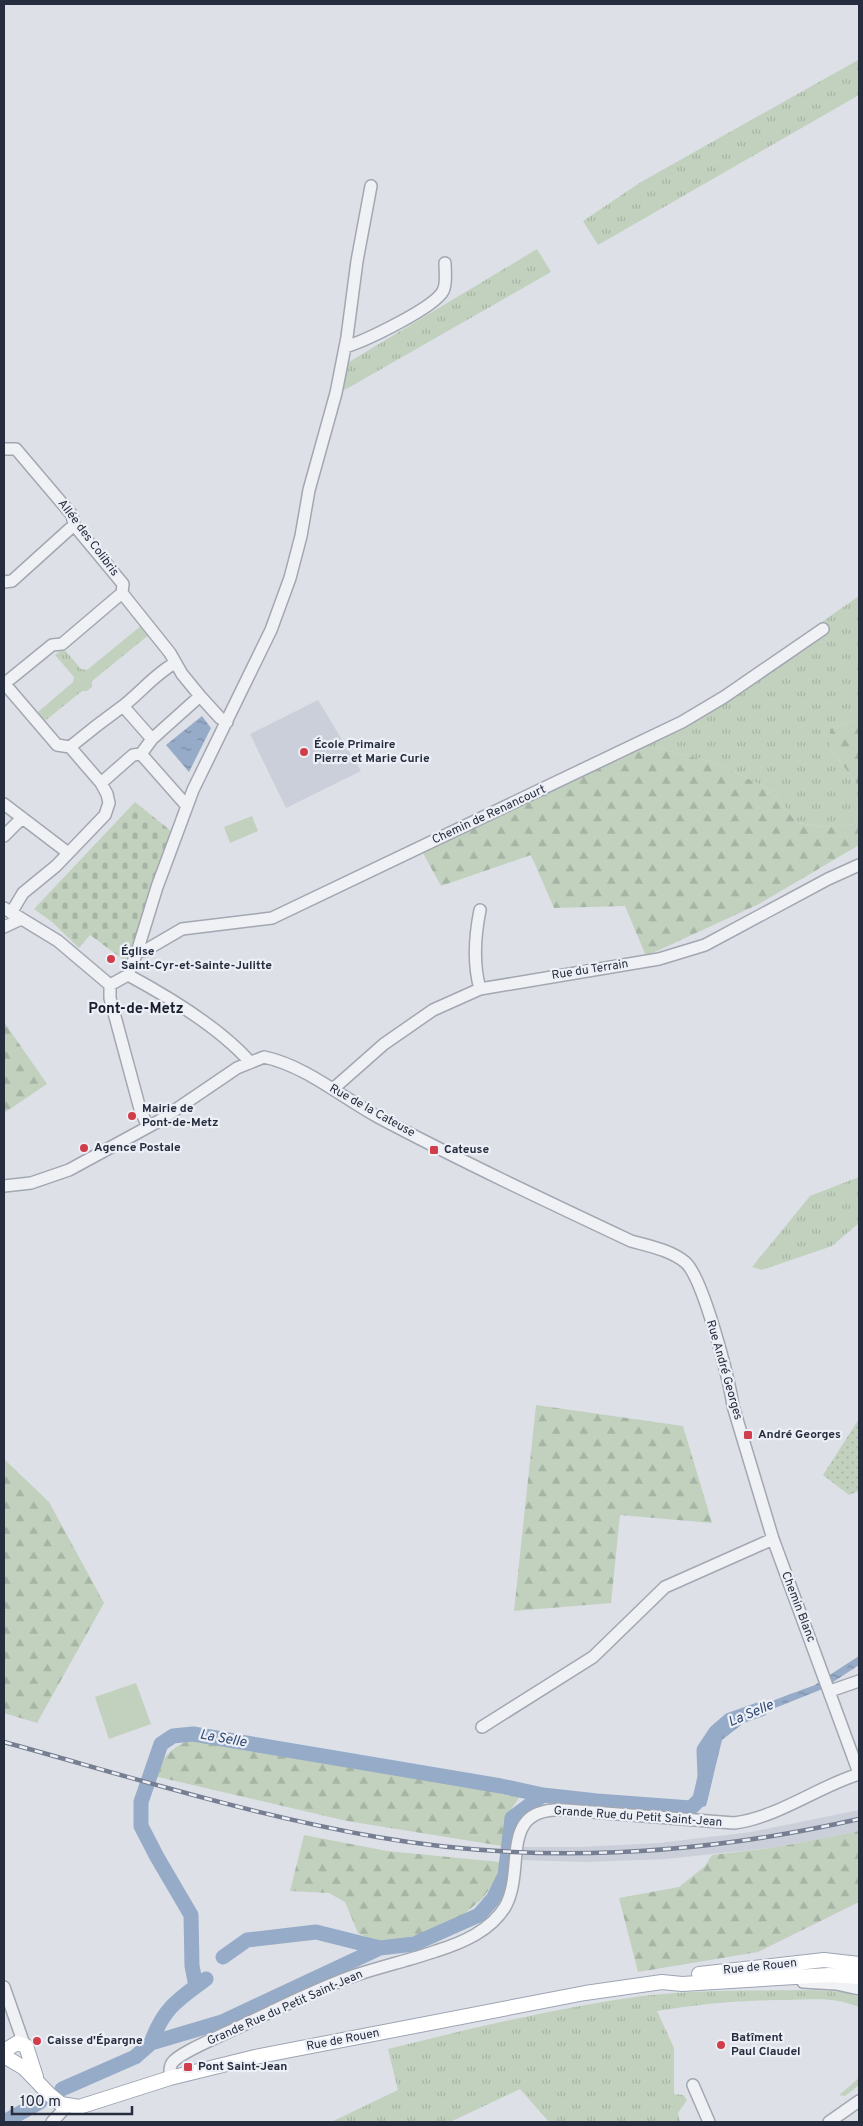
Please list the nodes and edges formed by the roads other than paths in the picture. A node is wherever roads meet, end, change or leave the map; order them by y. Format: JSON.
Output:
{"nodes":[{"id":1,"x":371,"y":186,"type":"dead end"},
{"id":2,"x":445,"y":264,"type":"dead end"},
{"id":3,"x":345,"y":347,"type":"junction"},
{"id":4,"x":10,"y":449,"type":"edge"},
{"id":5,"x":74,"y":525,"type":"junction"},
{"id":6,"x":4,"y":582,"type":"edge"},
{"id":7,"x":122,"y":593,"type":"junction"},
{"id":8,"x":823,"y":629,"type":"dead end"},
{"id":9,"x":175,"y":663,"type":"junction"},
{"id":10,"x":4,"y":683,"type":"edge"},
{"id":11,"x":200,"y":696,"type":"junction"},
{"id":12,"x":123,"y":706,"type":"junction"},
{"id":13,"x":227,"y":722,"type":"junction"},
{"id":14,"x":152,"y":739,"type":"junction"},
{"id":15,"x":70,"y":747,"type":"junction"},
{"id":16,"x":141,"y":754,"type":"junction"},
{"id":17,"x":101,"y":783,"type":"junction"},
{"id":18,"x":4,"y":804,"type":"edge"},
{"id":19,"x":187,"y":806,"type":"junction"},
{"id":20,"x":22,"y":818,"type":"junction"},
{"id":21,"x":4,"y":836,"type":"edge"},
{"id":22,"x":67,"y":852,"type":"junction"},
{"id":23,"x":859,"y":864,"type":"edge"},
{"id":24,"x":480,"y":910,"type":"dead end"},
{"id":25,"x":12,"y":913,"type":"edge"},
{"id":26,"x":4,"y":927,"type":"edge"},
{"id":27,"x":137,"y":952,"type":"junction"},
{"id":28,"x":128,"y":975,"type":"junction"},
{"id":29,"x":110,"y":985,"type":"junction"},
{"id":30,"x":480,"y":989,"type":"junction"},
{"id":31,"x":250,"y":1062,"type":"junction"},
{"id":32,"x":333,"y":1089,"type":"junction"},
{"id":33,"x":148,"y":1127,"type":"junction"},
{"id":34,"x":4,"y":1186,"type":"edge"},
{"id":35,"x":684,"y":1262,"type":"joint"},
{"id":36,"x":773,"y":1539,"type":"junction"},
{"id":37,"x":857,"y":1682,"type":"edge"},
{"id":38,"x":829,"y":1689,"type":"junction"},
{"id":39,"x":482,"y":1727,"type":"dead end"},
{"id":40,"x":859,"y":1774,"type":"edge"},
{"id":41,"x":859,"y":1964,"type":"edge"},
{"id":42,"x":859,"y":1978,"type":"edge"},
{"id":43,"x":766,"y":1980,"type":"junction"},
{"id":44,"x":662,"y":1982,"type":"junction"},
{"id":45,"x":4,"y":1987,"type":"edge"},
{"id":46,"x":859,"y":1989,"type":"edge"},
{"id":47,"x":15,"y":2050,"type":"edge"},
{"id":48,"x":170,"y":2078,"type":"junction"},
{"id":49,"x":693,"y":2086,"type":"dead end"},
{"id":50,"x":859,"y":2095,"type":"edge"},
{"id":51,"x":859,"y":2101,"type":"edge"},
{"id":52,"x":67,"y":2106,"type":"junction"},
{"id":53,"x":849,"y":2108,"type":"junction"},
{"id":54,"x":52,"y":2122,"type":"edge"},
{"id":55,"x":709,"y":2122,"type":"edge"},
{"id":56,"x":829,"y":2122,"type":"edge"}],
"edges":[{"from":1,"to":3,"type":"street"},
{"from":2,"to":3,"type":"street"},
{"from":3,"to":13,"type":"street"},
{"from":4,"to":5,"type":"street","name":"Allée des Colibris"},
{"from":5,"to":6,"type":"street"},
{"from":5,"to":7,"type":"street","name":"Allée des Colibris"},
{"from":7,"to":9,"type":"street","name":"Allée des Colibris"},
{"from":7,"to":10,"type":"street"},
{"from":8,"to":27,"type":"street","name":"Chemin de Renancourt"},
{"from":9,"to":11,"type":"street","name":"Allée des Colibris"},
{"from":9,"to":12,"type":"street"},
{"from":10,"to":15,"type":"street"},
{"from":11,"to":13,"type":"street","name":"Allée des Colibris"},
{"from":11,"to":14,"type":"street"},
{"from":12,"to":14,"type":"street"},
{"from":12,"to":15,"type":"street"},
{"from":13,"to":19,"type":"street"},
{"from":14,"to":16,"type":"street"},
{"from":15,"to":17,"type":"street"},
{"from":16,"to":17,"type":"street"},
{"from":16,"to":19,"type":"street"},
{"from":17,"to":22,"type":"street"},
{"from":18,"to":20,"type":"street"},
{"from":19,"to":27,"type":"street"},
{"from":20,"to":21,"type":"street"},
{"from":20,"to":22,"type":"street"},
{"from":22,"to":25,"type":"street"},
{"from":23,"to":30,"type":"street","name":"Rue du Terrain"},
{"from":24,"to":30,"type":"street"},
{"from":25,"to":26,"type":"street"},
{"from":25,"to":29,"type":"street"},
{"from":27,"to":28,"type":"street"},
{"from":28,"to":29,"type":"street"},
{"from":28,"to":31,"type":"street"},
{"from":29,"to":33,"type":"street"},
{"from":30,"to":32,"type":"street","name":"Rue du Terrain"},
{"from":31,"to":32,"type":"street","name":"Rue de la Cateuse"},
{"from":31,"to":33,"type":"street"},
{"from":32,"to":35,"type":"street","name":"Rue de la Cateuse"},
{"from":33,"to":34,"type":"street"},
{"from":35,"to":36,"type":"street","name":"Rue André Georges"},
{"from":36,"to":38,"type":"street","name":"Chemin Blanc"},
{"from":36,"to":39,"type":"street"},
{"from":37,"to":38,"type":"street"},
{"from":38,"to":40,"type":"street","name":"Chemin Blanc"},
{"from":40,"to":48,"type":"street","name":"Grande Rue du Petit Saint-Jean"},
{"from":41,"to":44,"type":"main road","name":"Rue de Rouen"},
{"from":42,"to":43,"type":"main road","name":"Rue de Rouen"},
{"from":43,"to":44,"type":"main road","name":"Rue de Rouen"},
{"from":43,"to":46,"type":"street"},
{"from":44,"to":48,"type":"main road","name":"Rue de Rouen"},
{"from":45,"to":47,"type":"street"},
{"from":47,"to":52,"type":"main road"},
{"from":48,"to":52,"type":"main road","name":"Rue de Rouen"},
{"from":49,"to":55,"type":"street"},
{"from":50,"to":53,"type":"street"},
{"from":51,"to":53,"type":"street"},
{"from":52,"to":54,"type":"street"},
{"from":53,"to":56,"type":"street"}]}
